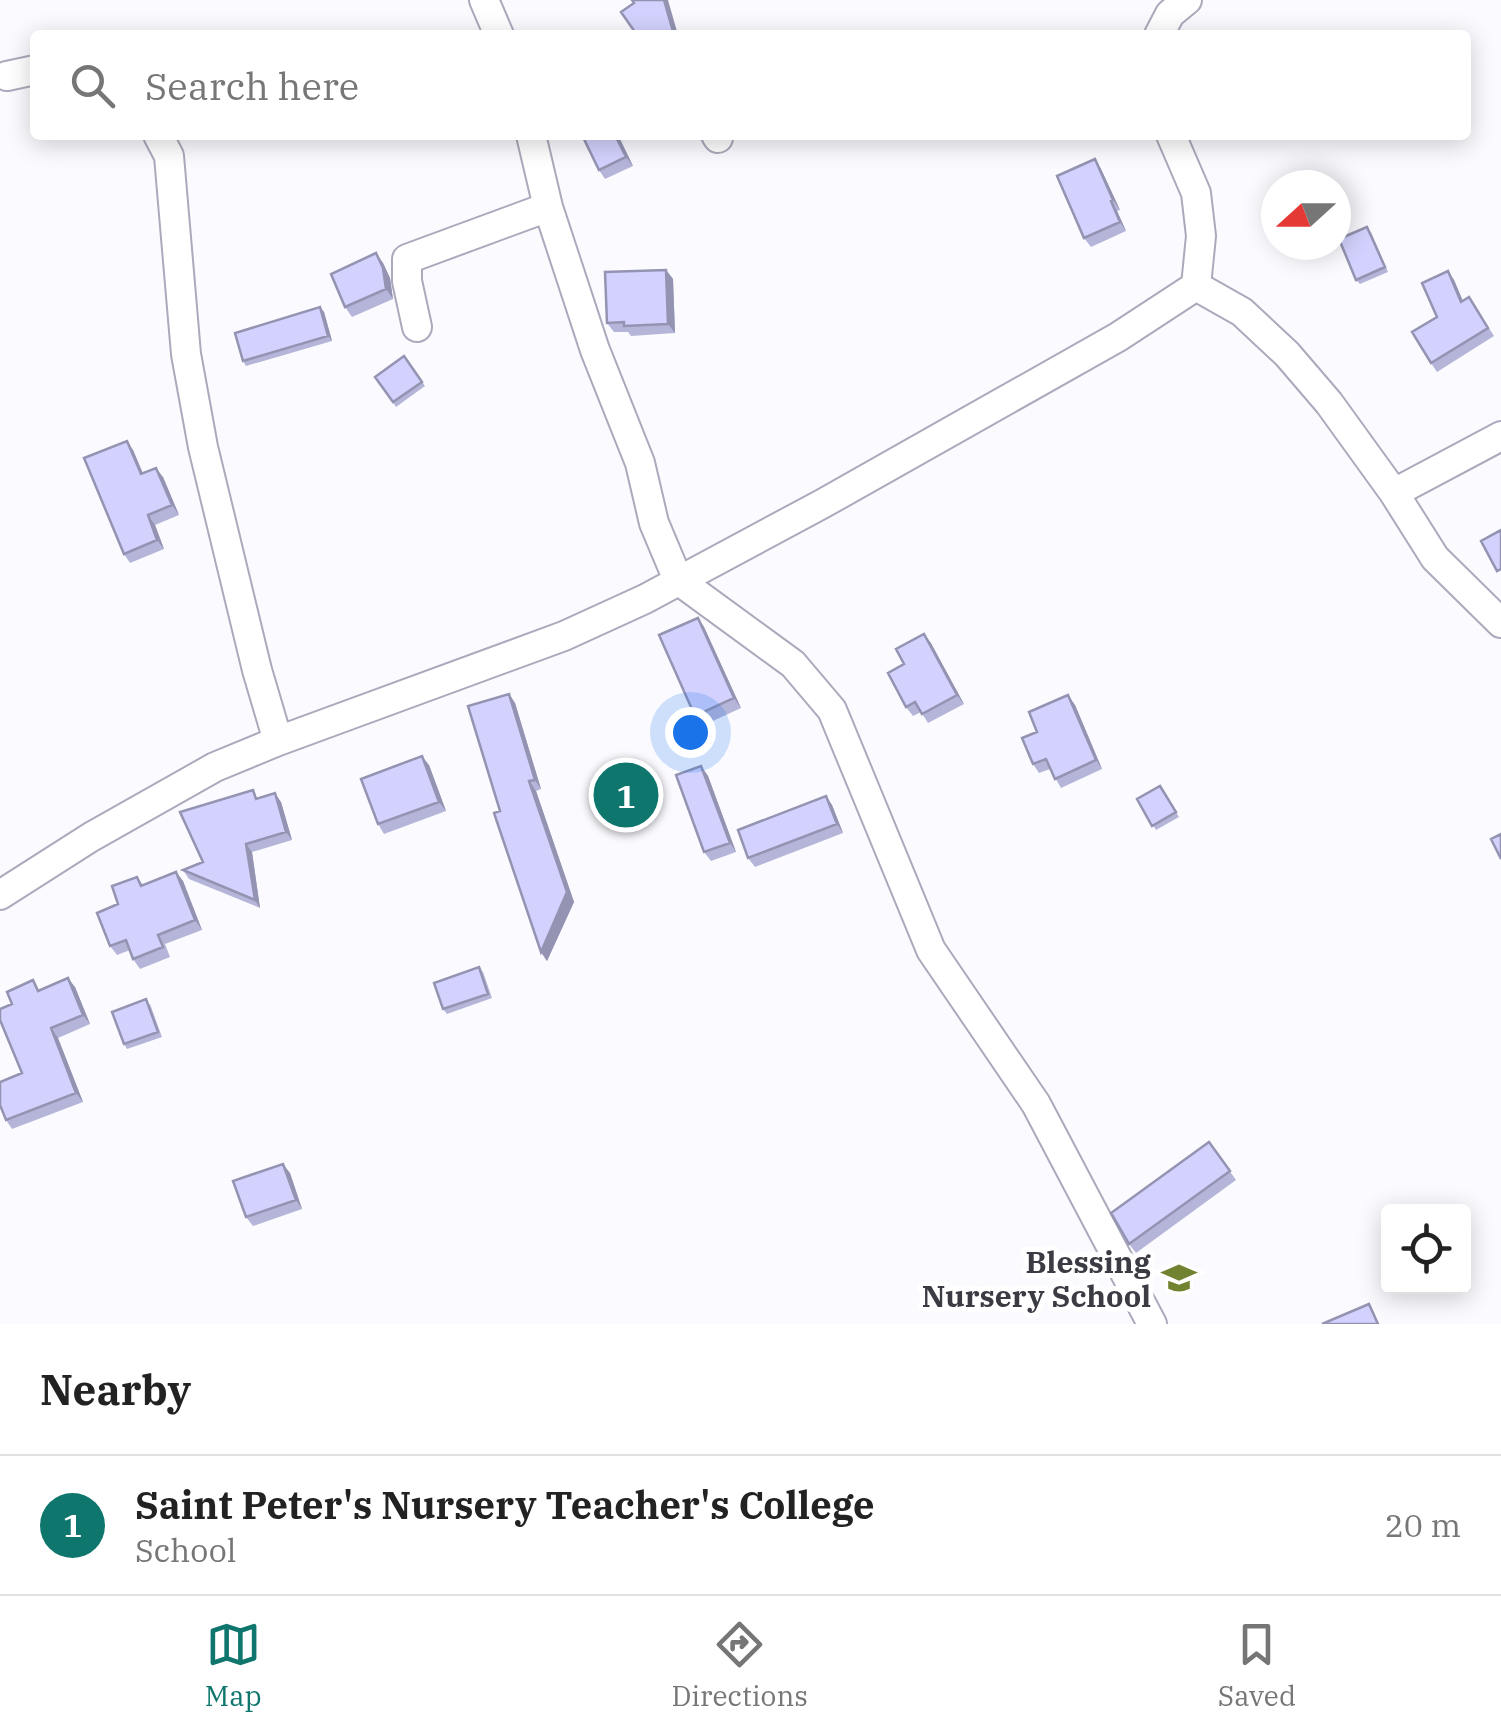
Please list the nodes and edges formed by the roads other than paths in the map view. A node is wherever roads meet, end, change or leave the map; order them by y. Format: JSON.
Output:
{"nodes":[{"id":1,"x":484,"y":0,"type":"edge"},
{"id":2,"x":1187,"y":0,"type":"edge"},
{"id":3,"x":497,"y":30,"type":"edge"},
{"id":4,"x":1161,"y":30,"type":"edge"},
{"id":5,"x":30,"y":71,"type":"edge"},
{"id":6,"x":7,"y":76,"type":"dead end"},
{"id":7,"x":161,"y":140,"type":"edge"},
{"id":8,"x":532,"y":140,"type":"edge"},
{"id":9,"x":1173,"y":140,"type":"edge"},
{"id":10,"x":548,"y":207,"type":"junction"},
{"id":11,"x":1196,"y":286,"type":"junction"},
{"id":12,"x":418,"y":327,"type":"dead end"},
{"id":13,"x":1501,"y":436,"type":"edge"},
{"id":14,"x":1394,"y":493,"type":"junction"},
{"id":15,"x":678,"y":580,"type":"junction"},
{"id":16,"x":1501,"y":622,"type":"edge"},
{"id":17,"x":278,"y":741,"type":"junction"},
{"id":18,"x":0,"y":895,"type":"edge"},
{"id":19,"x":1152,"y":1324,"type":"edge"}],
"edges":[{"from":1,"to":3,"type":"street"},
{"from":2,"to":4,"type":"street"},
{"from":5,"to":6,"type":"street"},
{"from":7,"to":17,"type":"street"},
{"from":8,"to":10,"type":"street"},
{"from":9,"to":11,"type":"street"},
{"from":10,"to":12,"type":"street"},
{"from":10,"to":15,"type":"street"},
{"from":11,"to":14,"type":"street"},
{"from":11,"to":15,"type":"street"},
{"from":13,"to":14,"type":"street"},
{"from":14,"to":16,"type":"street"},
{"from":15,"to":17,"type":"street"},
{"from":15,"to":19,"type":"street"},
{"from":17,"to":18,"type":"street"}]}
